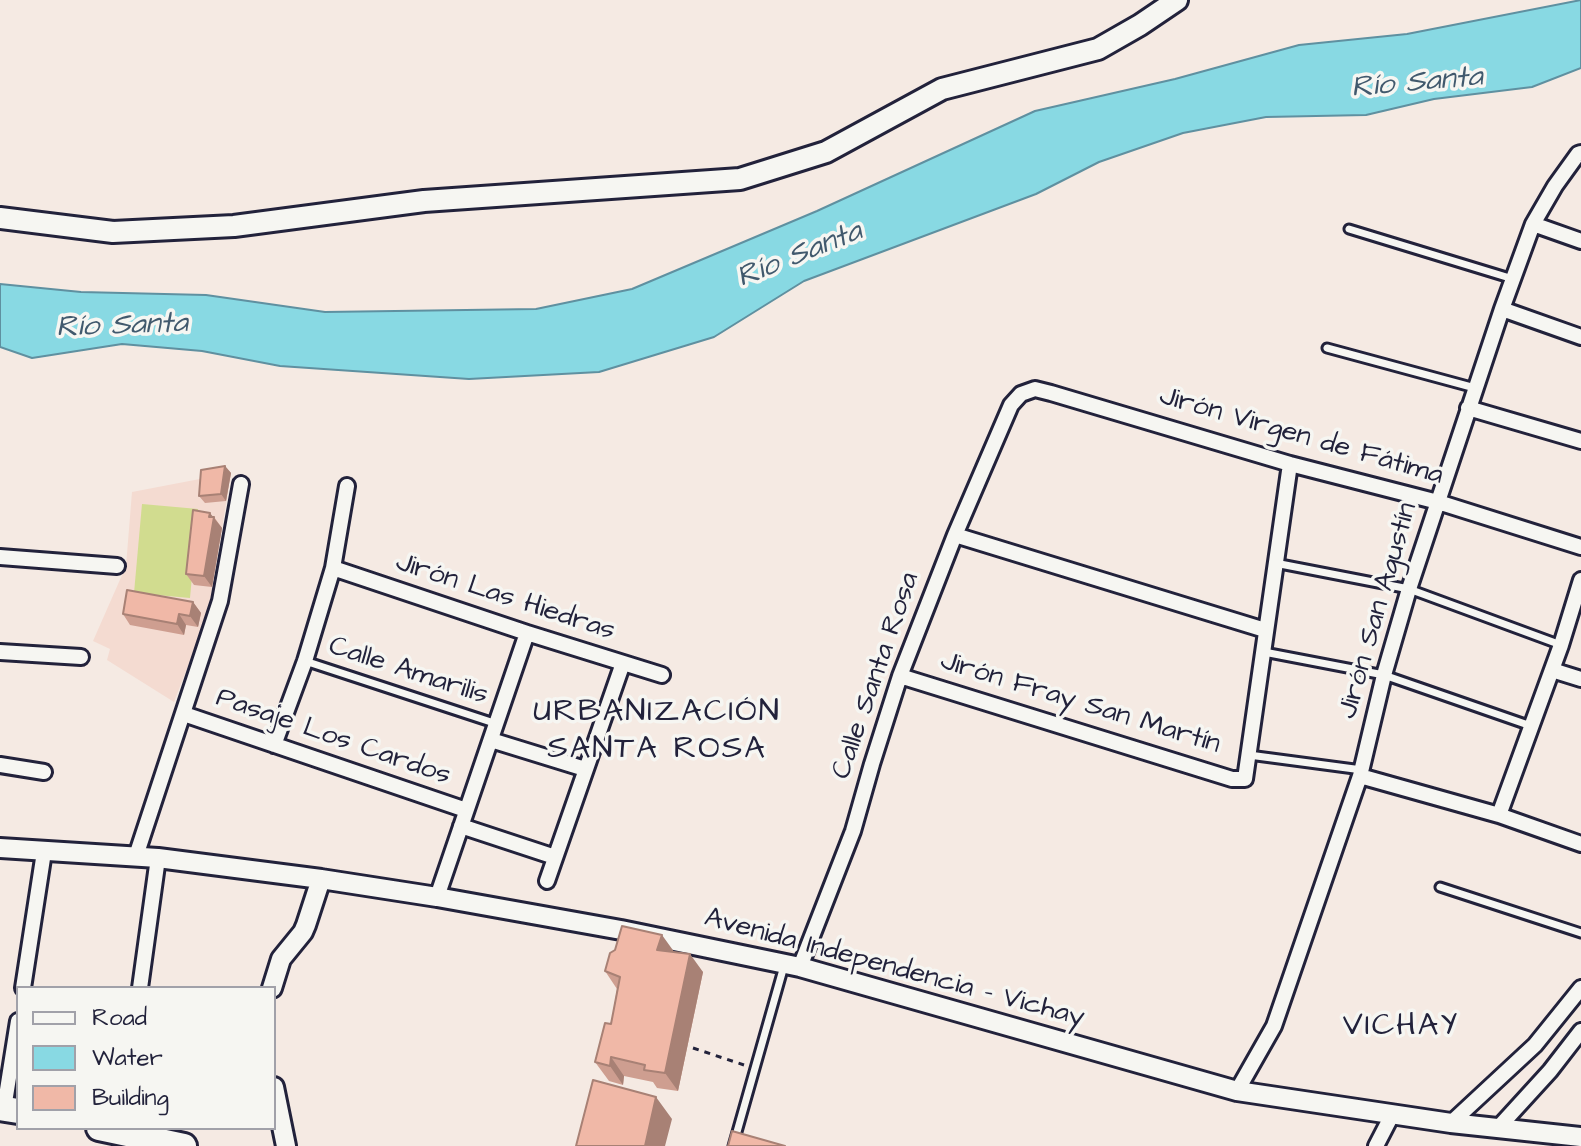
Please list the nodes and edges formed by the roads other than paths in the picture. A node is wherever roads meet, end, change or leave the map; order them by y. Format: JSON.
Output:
{"nodes":[{"id":1,"x":1177,"y":0,"type":"edge"},
{"id":2,"x":1581,"y":153,"type":"edge"},
{"id":3,"x":0,"y":218,"type":"edge"},
{"id":4,"x":1533,"y":224,"type":"junction"},
{"id":5,"x":1349,"y":229,"type":"dead end"},
{"id":6,"x":1581,"y":241,"type":"edge"},
{"id":7,"x":1513,"y":279,"type":"junction"},
{"id":8,"x":1502,"y":309,"type":"junction"},
{"id":9,"x":1581,"y":337,"type":"edge"},
{"id":10,"x":1327,"y":348,"type":"dead end"},
{"id":11,"x":1475,"y":388,"type":"junction"},
{"id":12,"x":1011,"y":405,"type":"joint"},
{"id":13,"x":1468,"y":408,"type":"junction"},
{"id":14,"x":1581,"y":441,"type":"edge"},
{"id":15,"x":1290,"y":464,"type":"junction"},
{"id":16,"x":241,"y":484,"type":"dead end"},
{"id":17,"x":347,"y":486,"type":"dead end"},
{"id":18,"x":1438,"y":502,"type":"junction"},
{"id":19,"x":955,"y":535,"type":"junction"},
{"id":20,"x":1581,"y":547,"type":"edge"},
{"id":21,"x":0,"y":557,"type":"edge"},
{"id":22,"x":1275,"y":563,"type":"junction"},
{"id":23,"x":117,"y":566,"type":"dead end"},
{"id":24,"x":333,"y":568,"type":"junction"},
{"id":25,"x":1581,"y":580,"type":"edge"},
{"id":26,"x":1409,"y":589,"type":"junction"},
{"id":27,"x":1265,"y":630,"type":"junction"},
{"id":28,"x":527,"y":633,"type":"junction"},
{"id":29,"x":1561,"y":645,"type":"junction"},
{"id":30,"x":0,"y":652,"type":"edge"},
{"id":31,"x":1263,"y":652,"type":"junction"},
{"id":32,"x":81,"y":657,"type":"dead end"},
{"id":33,"x":305,"y":661,"type":"junction"},
{"id":34,"x":623,"y":663,"type":"junction"},
{"id":35,"x":1552,"y":670,"type":"junction"},
{"id":36,"x":662,"y":675,"type":"dead end"},
{"id":37,"x":1384,"y":675,"type":"junction"},
{"id":38,"x":900,"y":676,"type":"junction"},
{"id":39,"x":1581,"y":679,"type":"edge"},
{"id":40,"x":184,"y":714,"type":"junction"},
{"id":41,"x":497,"y":724,"type":"junction"},
{"id":42,"x":1531,"y":726,"type":"junction"},
{"id":43,"x":491,"y":740,"type":"junction"},
{"id":44,"x":274,"y":745,"type":"junction"},
{"id":45,"x":1248,"y":755,"type":"junction"},
{"id":46,"x":0,"y":765,"type":"edge"},
{"id":47,"x":585,"y":769,"type":"junction"},
{"id":48,"x":44,"y":772,"type":"dead end"},
{"id":49,"x":1361,"y":773,"type":"junction"},
{"id":50,"x":466,"y":810,"type":"junction"},
{"id":51,"x":1499,"y":815,"type":"junction"},
{"id":52,"x":461,"y":826,"type":"junction"},
{"id":53,"x":1581,"y":844,"type":"edge"},
{"id":54,"x":0,"y":848,"type":"edge"},
{"id":55,"x":44,"y":852,"type":"junction"},
{"id":56,"x":136,"y":856,"type":"junction"},
{"id":57,"x":555,"y":857,"type":"junction"},
{"id":58,"x":158,"y":858,"type":"junction"},
{"id":59,"x":321,"y":879,"type":"junction"},
{"id":60,"x":547,"y":881,"type":"dead end"},
{"id":61,"x":1440,"y":887,"type":"dead end"},
{"id":62,"x":437,"y":897,"type":"junction"},
{"id":63,"x":1581,"y":933,"type":"edge"},
{"id":64,"x":792,"y":965,"type":"junction"},
{"id":65,"x":23,"y":986,"type":"edge"},
{"id":66,"x":140,"y":986,"type":"edge"},
{"id":67,"x":273,"y":986,"type":"edge"},
{"id":68,"x":1581,"y":988,"type":"edge"},
{"id":69,"x":1581,"y":1031,"type":"edge"},
{"id":70,"x":16,"y":1037,"type":"edge"},
{"id":71,"x":1237,"y":1091,"type":"junction"},
{"id":72,"x":276,"y":1097,"type":"edge"},
{"id":73,"x":7,"y":1110,"type":"edge"},
{"id":74,"x":1392,"y":1115,"type":"junction"},
{"id":75,"x":1451,"y":1123,"type":"junction"},
{"id":76,"x":1498,"y":1128,"type":"junction"},
{"id":77,"x":116,"y":1130,"type":"edge"},
{"id":78,"x":1581,"y":1137,"type":"edge"},
{"id":79,"x":143,"y":1142,"type":"edge"},
{"id":80,"x":184,"y":1146,"type":"edge"},
{"id":81,"x":286,"y":1146,"type":"edge"},
{"id":82,"x":733,"y":1146,"type":"edge"},
{"id":83,"x":1376,"y":1146,"type":"edge"}],
"edges":[{"from":1,"to":3,"type":"main road"},
{"from":2,"to":4,"type":"street","name":"Jirón San Agustín"},
{"from":4,"to":6,"type":"street"},
{"from":4,"to":7,"type":"street","name":"Jirón San Agustín"},
{"from":5,"to":7,"type":"lane"},
{"from":7,"to":8,"type":"street","name":"Jirón San Agustín"},
{"from":8,"to":9,"type":"street"},
{"from":8,"to":11,"type":"street","name":"Jirón San Agustín"},
{"from":10,"to":11,"type":"lane"},
{"from":11,"to":13,"type":"street","name":"Jirón San Agustín"},
{"from":12,"to":15,"type":"street","name":"Jirón Virgen de Fátima"},
{"from":12,"to":19,"type":"street","name":"Calle Santa Rosa"},
{"from":13,"to":14,"type":"street"},
{"from":13,"to":18,"type":"street","name":"Jirón San Agustín"},
{"from":15,"to":18,"type":"street","name":"Jirón Virgen de Fátima"},
{"from":15,"to":22,"type":"street"},
{"from":16,"to":40,"type":"street"},
{"from":17,"to":24,"type":"street"},
{"from":18,"to":20,"type":"street","name":"Jirón Virgen de Fátima"},
{"from":18,"to":26,"type":"street","name":"Jirón San Agustín"},
{"from":19,"to":27,"type":"street"},
{"from":19,"to":38,"type":"street","name":"Calle Santa Rosa"},
{"from":21,"to":23,"type":"street"},
{"from":22,"to":26,"type":"lane"},
{"from":22,"to":27,"type":"street"},
{"from":24,"to":28,"type":"street","name":"Jirón Las Hiedras"},
{"from":24,"to":33,"type":"street"},
{"from":25,"to":29,"type":"street"},
{"from":26,"to":29,"type":"lane"},
{"from":26,"to":37,"type":"street","name":"Jirón San Agustín"},
{"from":27,"to":31,"type":"street"},
{"from":28,"to":34,"type":"street","name":"Jirón Las Hiedras"},
{"from":28,"to":41,"type":"street"},
{"from":29,"to":35,"type":"street"},
{"from":30,"to":32,"type":"street"},
{"from":31,"to":37,"type":"lane"},
{"from":31,"to":45,"type":"street"},
{"from":33,"to":41,"type":"lane","name":"Calle Amarilis"},
{"from":33,"to":44,"type":"street"},
{"from":34,"to":36,"type":"street","name":"Jirón Las Hiedras"},
{"from":34,"to":47,"type":"street"},
{"from":35,"to":39,"type":"street"},
{"from":35,"to":42,"type":"street"},
{"from":37,"to":42,"type":"lane"},
{"from":37,"to":49,"type":"street","name":"Jirón San Agustín"},
{"from":38,"to":45,"type":"street","name":"Jirón Fray San Martín"},
{"from":38,"to":64,"type":"street","name":"Calle Santa Rosa"},
{"from":40,"to":44,"type":"street","name":"Pasaje Los Cardos"},
{"from":40,"to":56,"type":"street"},
{"from":41,"to":43,"type":"street"},
{"from":42,"to":51,"type":"street"},
{"from":43,"to":47,"type":"street"},
{"from":43,"to":50,"type":"street"},
{"from":44,"to":50,"type":"street","name":"Pasaje Los Cardos"},
{"from":45,"to":49,"type":"lane"},
{"from":46,"to":48,"type":"street"},
{"from":47,"to":57,"type":"street"},
{"from":49,"to":51,"type":"street"},
{"from":49,"to":71,"type":"street","name":"Jirón San Agustín"},
{"from":50,"to":52,"type":"street"},
{"from":51,"to":53,"type":"street"},
{"from":52,"to":57,"type":"street"},
{"from":52,"to":62,"type":"street"},
{"from":54,"to":55,"type":"main road","name":"Avenida Independencia - Vichay"},
{"from":55,"to":56,"type":"main road","name":"Avenida Independencia - Vichay"},
{"from":55,"to":65,"type":"street"},
{"from":56,"to":58,"type":"main road","name":"Avenida Independencia - Vichay"},
{"from":57,"to":60,"type":"street"},
{"from":58,"to":59,"type":"main road","name":"Avenida Independencia - Vichay"},
{"from":58,"to":66,"type":"street"},
{"from":59,"to":62,"type":"main road","name":"Avenida Independencia - Vichay"},
{"from":59,"to":67,"type":"main road"},
{"from":61,"to":63,"type":"lane"},
{"from":62,"to":64,"type":"main road","name":"Avenida Independencia - Vichay"},
{"from":64,"to":71,"type":"main road","name":"Avenida Independencia - Vichay"},
{"from":64,"to":82,"type":"lane"},
{"from":68,"to":75,"type":"street"},
{"from":69,"to":76,"type":"street"},
{"from":70,"to":73,"type":"street"},
{"from":71,"to":74,"type":"main road","name":"Avenida Independencia - Vichay"},
{"from":72,"to":81,"type":"main road"},
{"from":74,"to":75,"type":"main road","name":"Avenida Independencia - Vichay"},
{"from":74,"to":83,"type":"street"},
{"from":75,"to":76,"type":"main road","name":"Avenida Independencia - Vichay"},
{"from":76,"to":78,"type":"main road","name":"Avenida Independencia - Vichay"},
{"from":77,"to":79,"type":"highway"},
{"from":79,"to":80,"type":"highway"}]}
